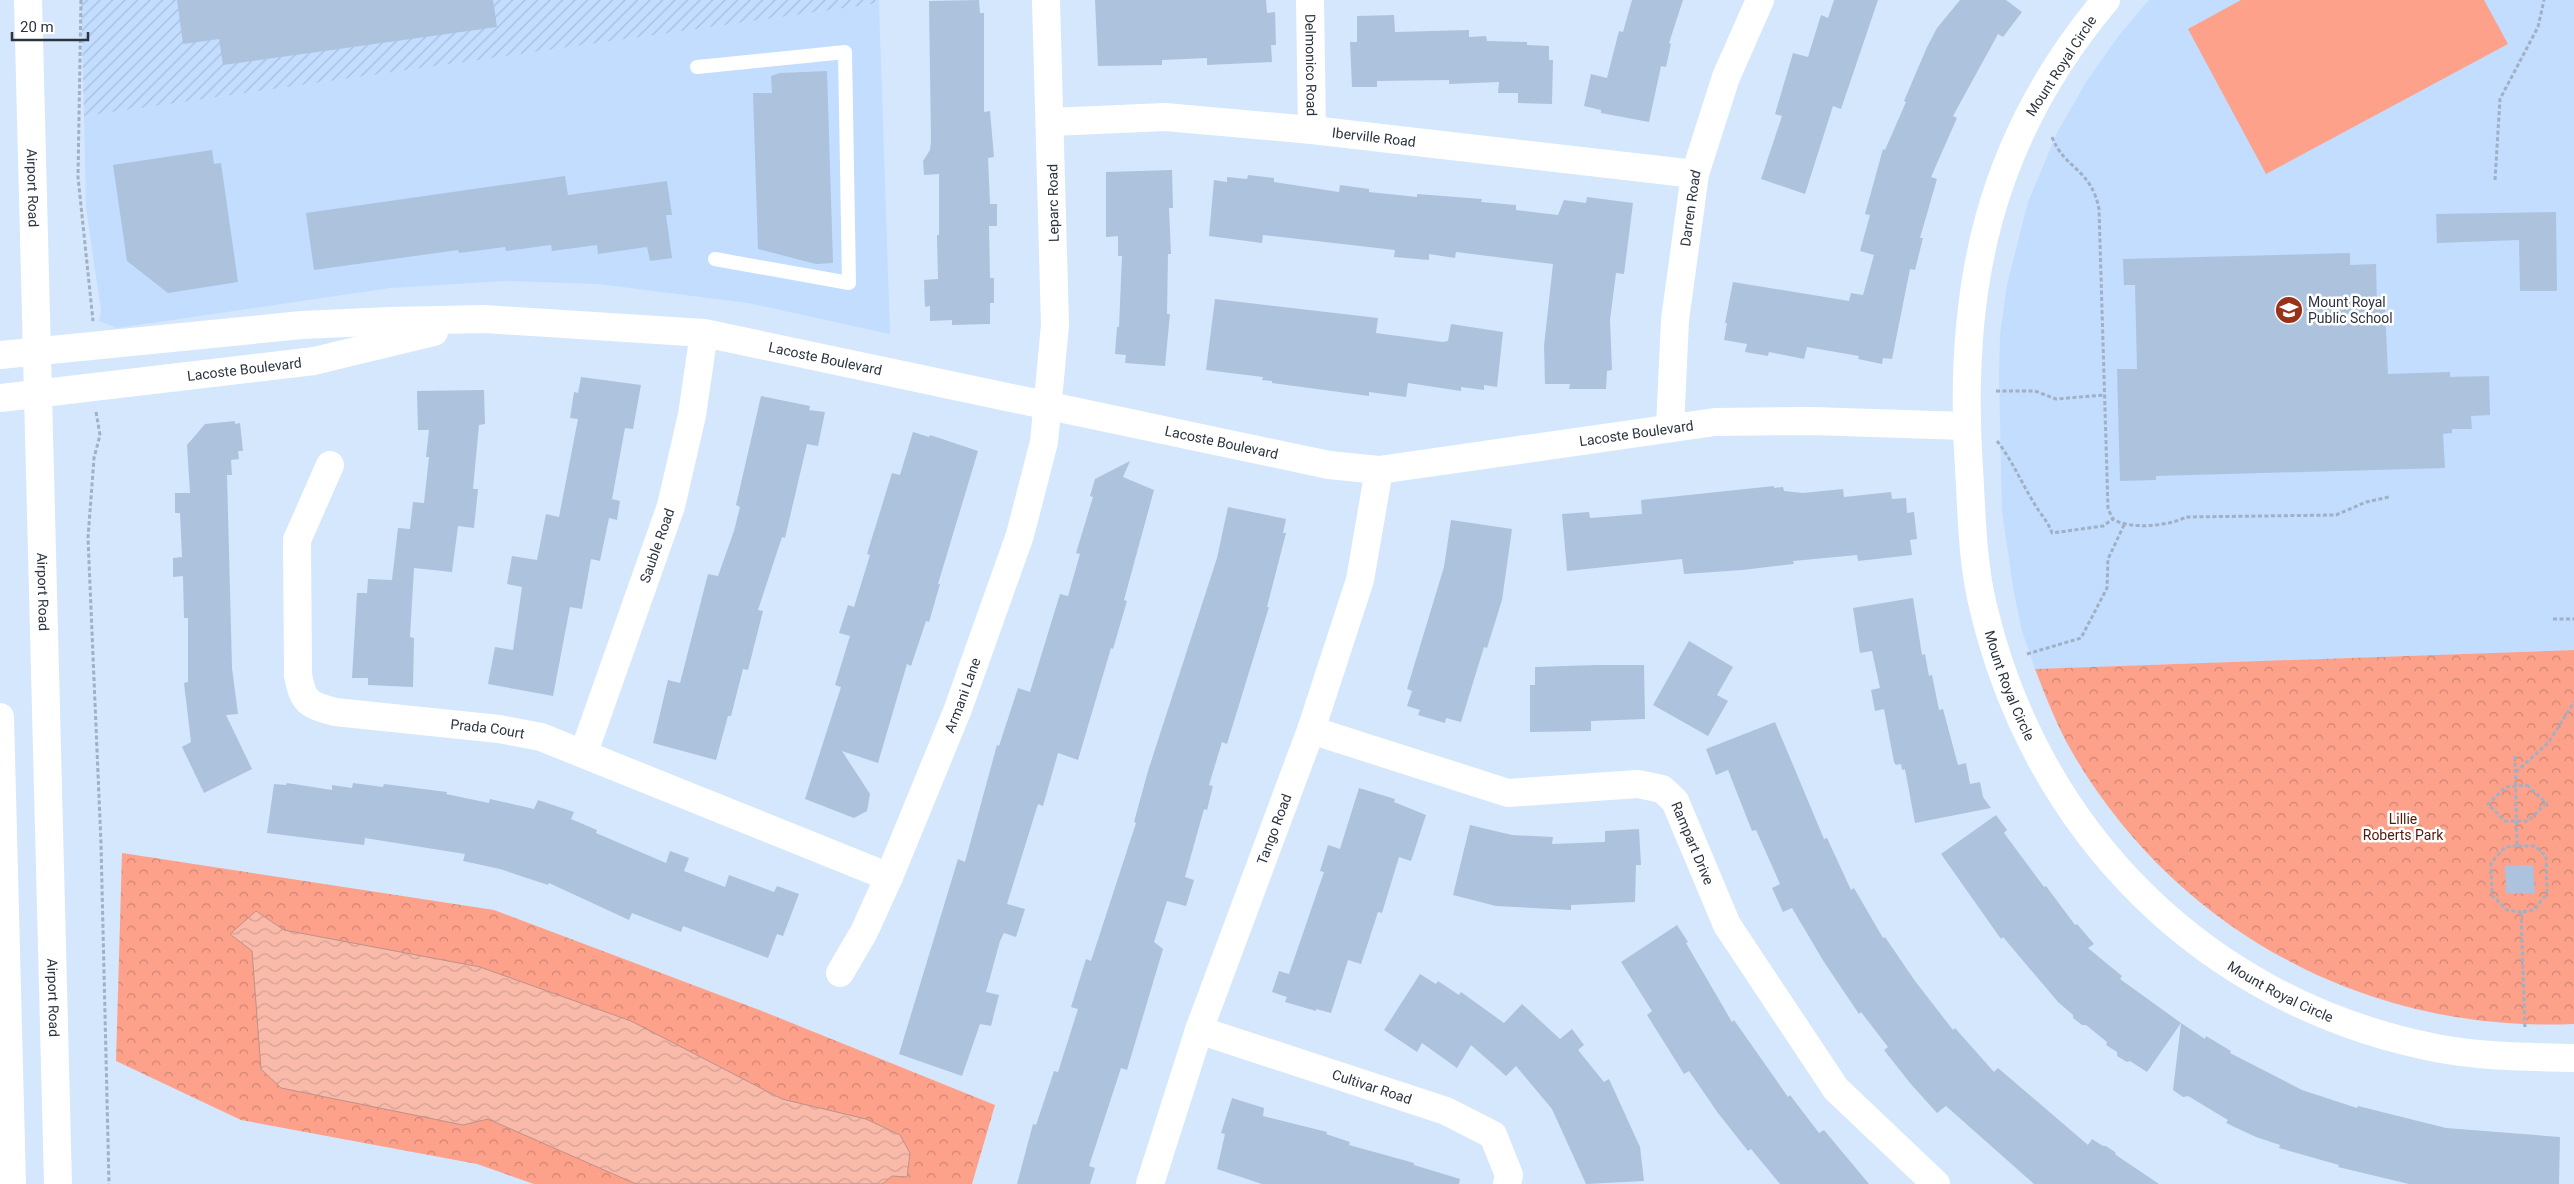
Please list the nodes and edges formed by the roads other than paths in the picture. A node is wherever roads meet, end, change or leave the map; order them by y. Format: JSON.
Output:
{"nodes":[{"id":1,"x":28,"y":0,"type":"edge"},
{"id":2,"x":1046,"y":0,"type":"edge"},
{"id":3,"x":1310,"y":0,"type":"edge"},
{"id":4,"x":1760,"y":0,"type":"edge"},
{"id":5,"x":2106,"y":0,"type":"edge"},
{"id":6,"x":697,"y":67,"type":"dead end"},
{"id":7,"x":1051,"y":122,"type":"junction"},
{"id":8,"x":1312,"y":130,"type":"junction"},
{"id":9,"x":1695,"y":174,"type":"junction"},
{"id":10,"x":715,"y":259,"type":"dead end"},
{"id":11,"x":484,"y":319,"type":"junction"},
{"id":12,"x":704,"y":333,"type":"junction"},
{"id":13,"x":36,"y":352,"type":"junction"},
{"id":14,"x":0,"y":355,"type":"edge"},
{"id":15,"x":37,"y":394,"type":"junction"},
{"id":16,"x":0,"y":398,"type":"edge"},
{"id":17,"x":1047,"y":405,"type":"junction"},
{"id":18,"x":1965,"y":426,"type":"junction"},
{"id":19,"x":1670,"y":427,"type":"junction"},
{"id":20,"x":330,"y":465,"type":"dead end"},
{"id":21,"x":1378,"y":470,"type":"junction"},
{"id":22,"x":0,"y":717,"type":"edge"},
{"id":23,"x":1311,"y":730,"type":"junction"},
{"id":24,"x":584,"y":752,"type":"junction"},
{"id":25,"x":889,"y":876,"type":"junction"},
{"id":26,"x":840,"y":973,"type":"dead end"},
{"id":27,"x":1199,"y":1030,"type":"junction"},
{"id":28,"x":2574,"y":1058,"type":"edge"},
{"id":29,"x":12,"y":1184,"type":"edge"},
{"id":30,"x":58,"y":1184,"type":"edge"},
{"id":31,"x":1150,"y":1184,"type":"edge"},
{"id":32,"x":1507,"y":1184,"type":"edge"},
{"id":33,"x":1936,"y":1184,"type":"edge"}],
"edges":[{"from":1,"to":13,"type":"street","name":"Airport Road"},
{"from":2,"to":7,"type":"street","name":"Leparc Road"},
{"from":3,"to":8,"type":"street","name":"Delmonico Road"},
{"from":4,"to":9,"type":"street","name":"Darren Road"},
{"from":5,"to":18,"type":"street","name":"Mount Royal Circle"},
{"from":6,"to":10,"type":"lane"},
{"from":7,"to":8,"type":"street","name":"Iberville Road"},
{"from":7,"to":17,"type":"street","name":"Leparc Road"},
{"from":8,"to":9,"type":"street","name":"Iberville Road"},
{"from":9,"to":19,"type":"street","name":"Darren Road"},
{"from":11,"to":12,"type":"street","name":"Lacoste Boulevard"},
{"from":11,"to":13,"type":"street","name":"Lacoste Boulevard"},
{"from":11,"to":15,"type":"street","name":"Lacoste Boulevard"},
{"from":12,"to":17,"type":"street","name":"Lacoste Boulevard"},
{"from":12,"to":24,"type":"street","name":"Sauble Road"},
{"from":13,"to":14,"type":"street","name":"Lacoste Boulevard"},
{"from":13,"to":15,"type":"street","name":"Airport Road"},
{"from":15,"to":16,"type":"street","name":"Lacoste Boulevard"},
{"from":15,"to":30,"type":"street","name":"Airport Road"},
{"from":17,"to":21,"type":"street","name":"Lacoste Boulevard"},
{"from":17,"to":25,"type":"street","name":"Armani Lane"},
{"from":18,"to":19,"type":"street","name":"Lacoste Boulevard"},
{"from":18,"to":28,"type":"street","name":"Mount Royal Circle"},
{"from":19,"to":21,"type":"street","name":"Lacoste Boulevard"},
{"from":20,"to":24,"type":"street","name":"Prada Court"},
{"from":21,"to":23,"type":"street","name":"Tango Road"},
{"from":22,"to":29,"type":"street"},
{"from":23,"to":27,"type":"street","name":"Tango Road"},
{"from":23,"to":33,"type":"street","name":"Rampart Drive"},
{"from":24,"to":25,"type":"street","name":"Prada Court"},
{"from":25,"to":26,"type":"street","name":"Armani Lane"},
{"from":27,"to":31,"type":"street","name":"Tango Road"},
{"from":27,"to":32,"type":"street","name":"Cultivar Road"}]}
